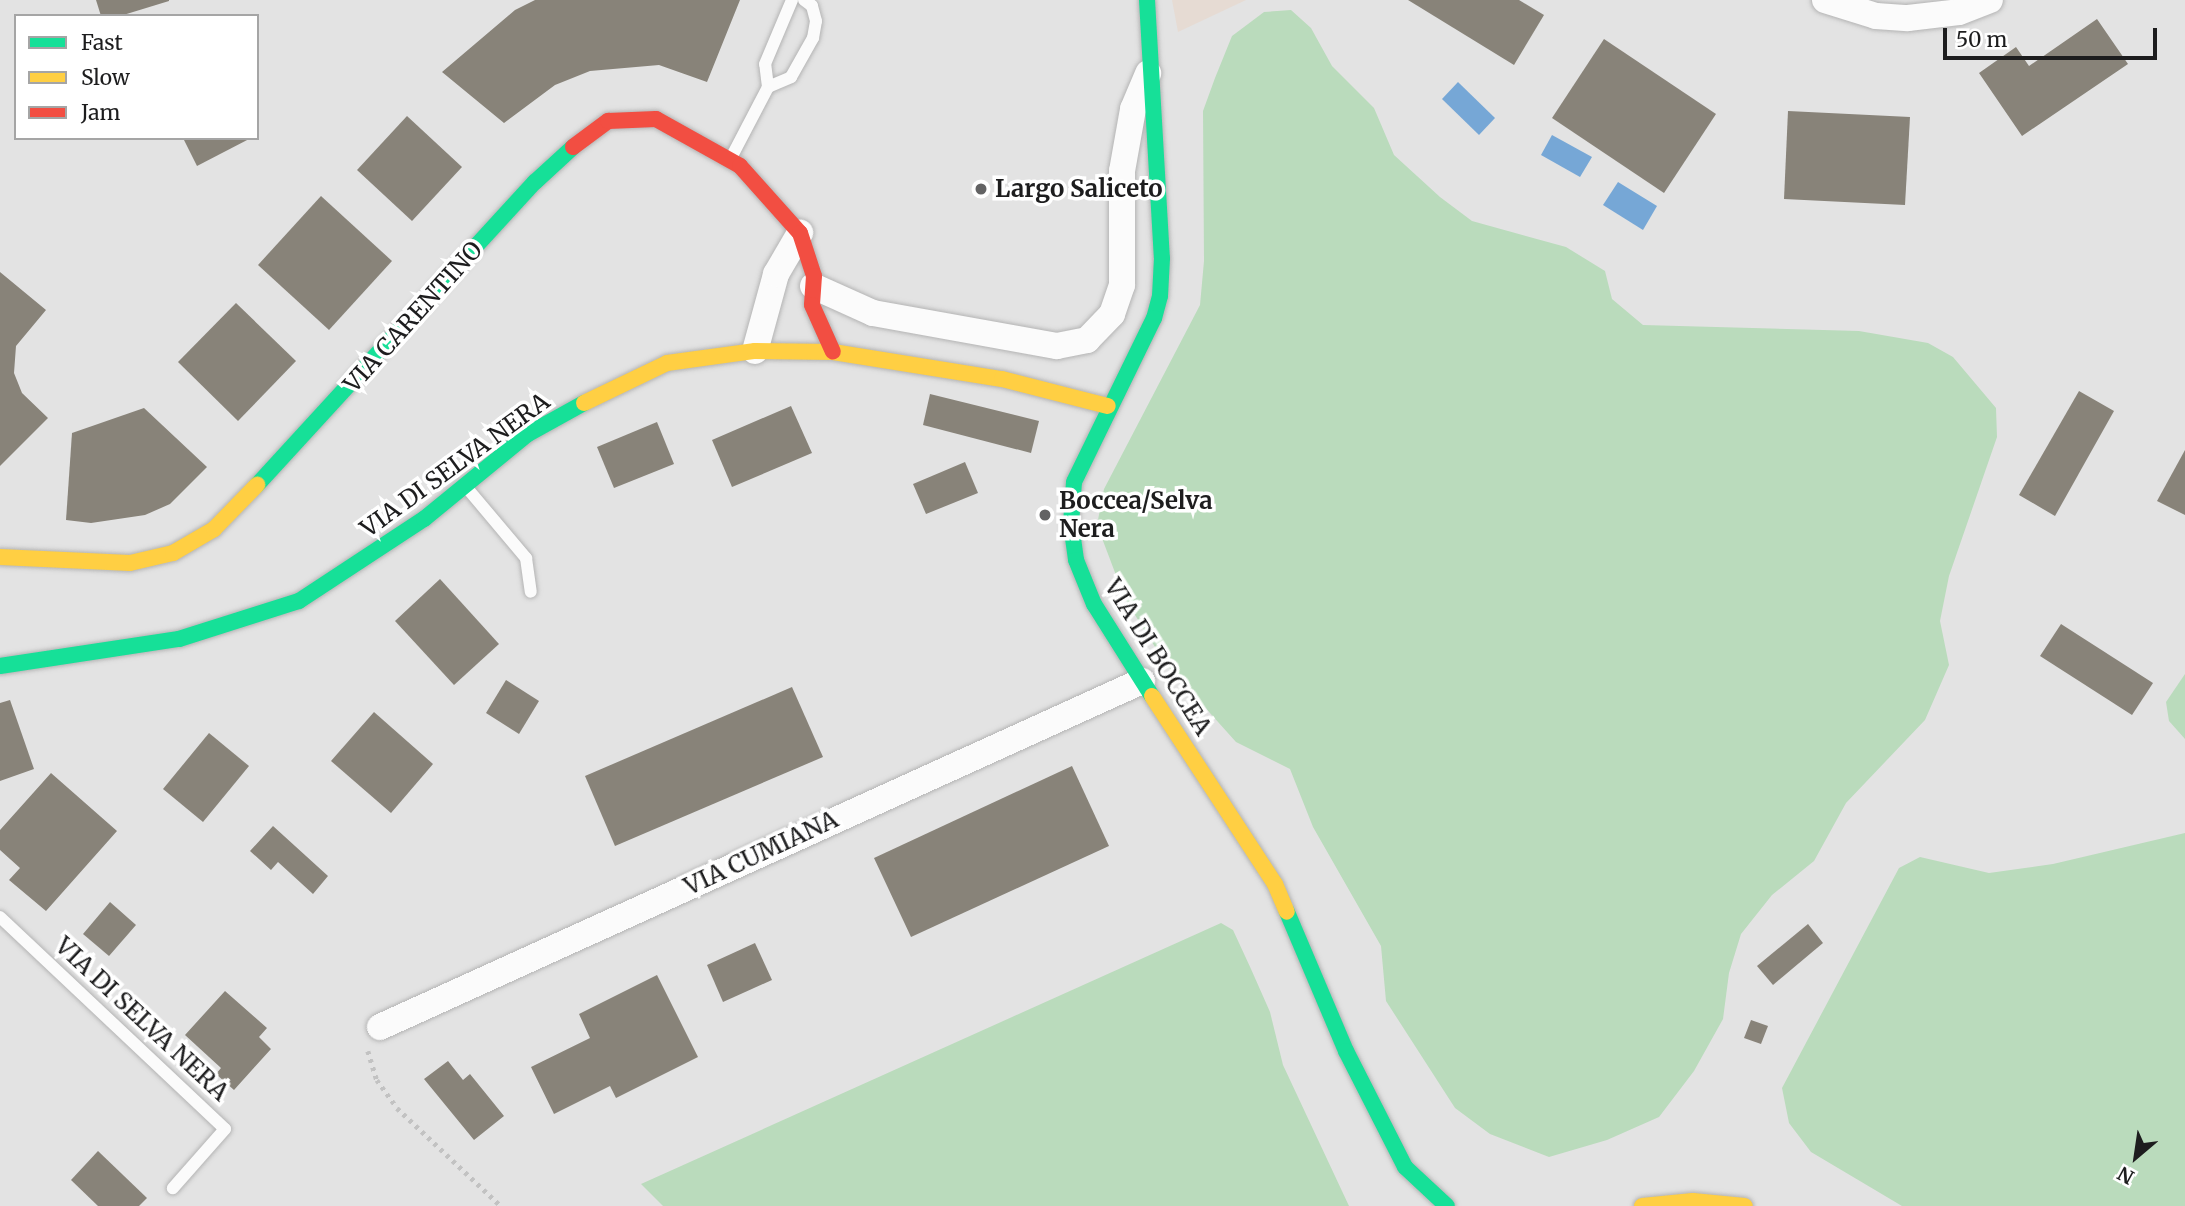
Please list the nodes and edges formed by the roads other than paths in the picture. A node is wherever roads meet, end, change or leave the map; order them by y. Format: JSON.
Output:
{"nodes":[{"id":1,"x":792,"y":0,"type":"edge"},
{"id":2,"x":804,"y":0,"type":"edge"},
{"id":3,"x":1147,"y":0,"type":"edge"},
{"id":4,"x":1825,"y":0,"type":"edge"},
{"id":5,"x":1990,"y":0,"type":"edge"},
{"id":6,"x":1149,"y":72,"type":"junction"},
{"id":7,"x":768,"y":87,"type":"junction"},
{"id":8,"x":730,"y":159,"type":"junction"},
{"id":9,"x":800,"y":233,"type":"junction"},
{"id":10,"x":813,"y":286,"type":"junction"},
{"id":11,"x":755,"y":351,"type":"junction"},
{"id":12,"x":833,"y":352,"type":"junction"},
{"id":13,"x":1108,"y":406,"type":"junction"},
{"id":14,"x":465,"y":485,"type":"junction"},
{"id":15,"x":0,"y":556,"type":"edge"},
{"id":16,"x":531,"y":592,"type":"dead end"},
{"id":17,"x":0,"y":666,"type":"edge"},
{"id":18,"x":1142,"y":681,"type":"junction"},
{"id":19,"x":0,"y":918,"type":"edge"},
{"id":20,"x":380,"y":1027,"type":"road end"},
{"id":21,"x":173,"y":1188,"type":"dead end"},
{"id":22,"x":1447,"y":1206,"type":"edge"},
{"id":23,"x":1642,"y":1206,"type":"edge"},
{"id":24,"x":1745,"y":1206,"type":"edge"}],
"edges":[{"from":1,"to":7,"type":"lane"},
{"from":2,"to":7,"type":"lane"},
{"from":3,"to":6,"type":"street","name":"VIA DI BOCCEA"},
{"from":4,"to":5,"type":"street"},
{"from":6,"to":10,"type":"street"},
{"from":6,"to":13,"type":"street","name":"VIA DI BOCCEA"},
{"from":7,"to":8,"type":"lane"},
{"from":8,"to":9,"type":"street","name":"VIA CARENTINO"},
{"from":8,"to":15,"type":"street","name":"VIA CARENTINO"},
{"from":9,"to":10,"type":"street","name":"VIA CARENTINO"},
{"from":9,"to":11,"type":"street"},
{"from":10,"to":12,"type":"street","name":"VIA CARENTINO"},
{"from":11,"to":12,"type":"street","name":"VIA DI SELVA NERA"},
{"from":11,"to":14,"type":"street","name":"VIA DI SELVA NERA"},
{"from":12,"to":13,"type":"street","name":"VIA DI SELVA NERA"},
{"from":13,"to":18,"type":"street","name":"VIA DI BOCCEA"},
{"from":14,"to":16,"type":"lane"},
{"from":14,"to":17,"type":"street","name":"VIA DI SELVA NERA"},
{"from":18,"to":20,"type":"street","name":"VIA CUMIANA"},
{"from":18,"to":22,"type":"street","name":"VIA DI BOCCEA"},
{"from":19,"to":21,"type":"lane","name":"VIA DI SELVA NERA"},
{"from":23,"to":24,"type":"street"}]}
